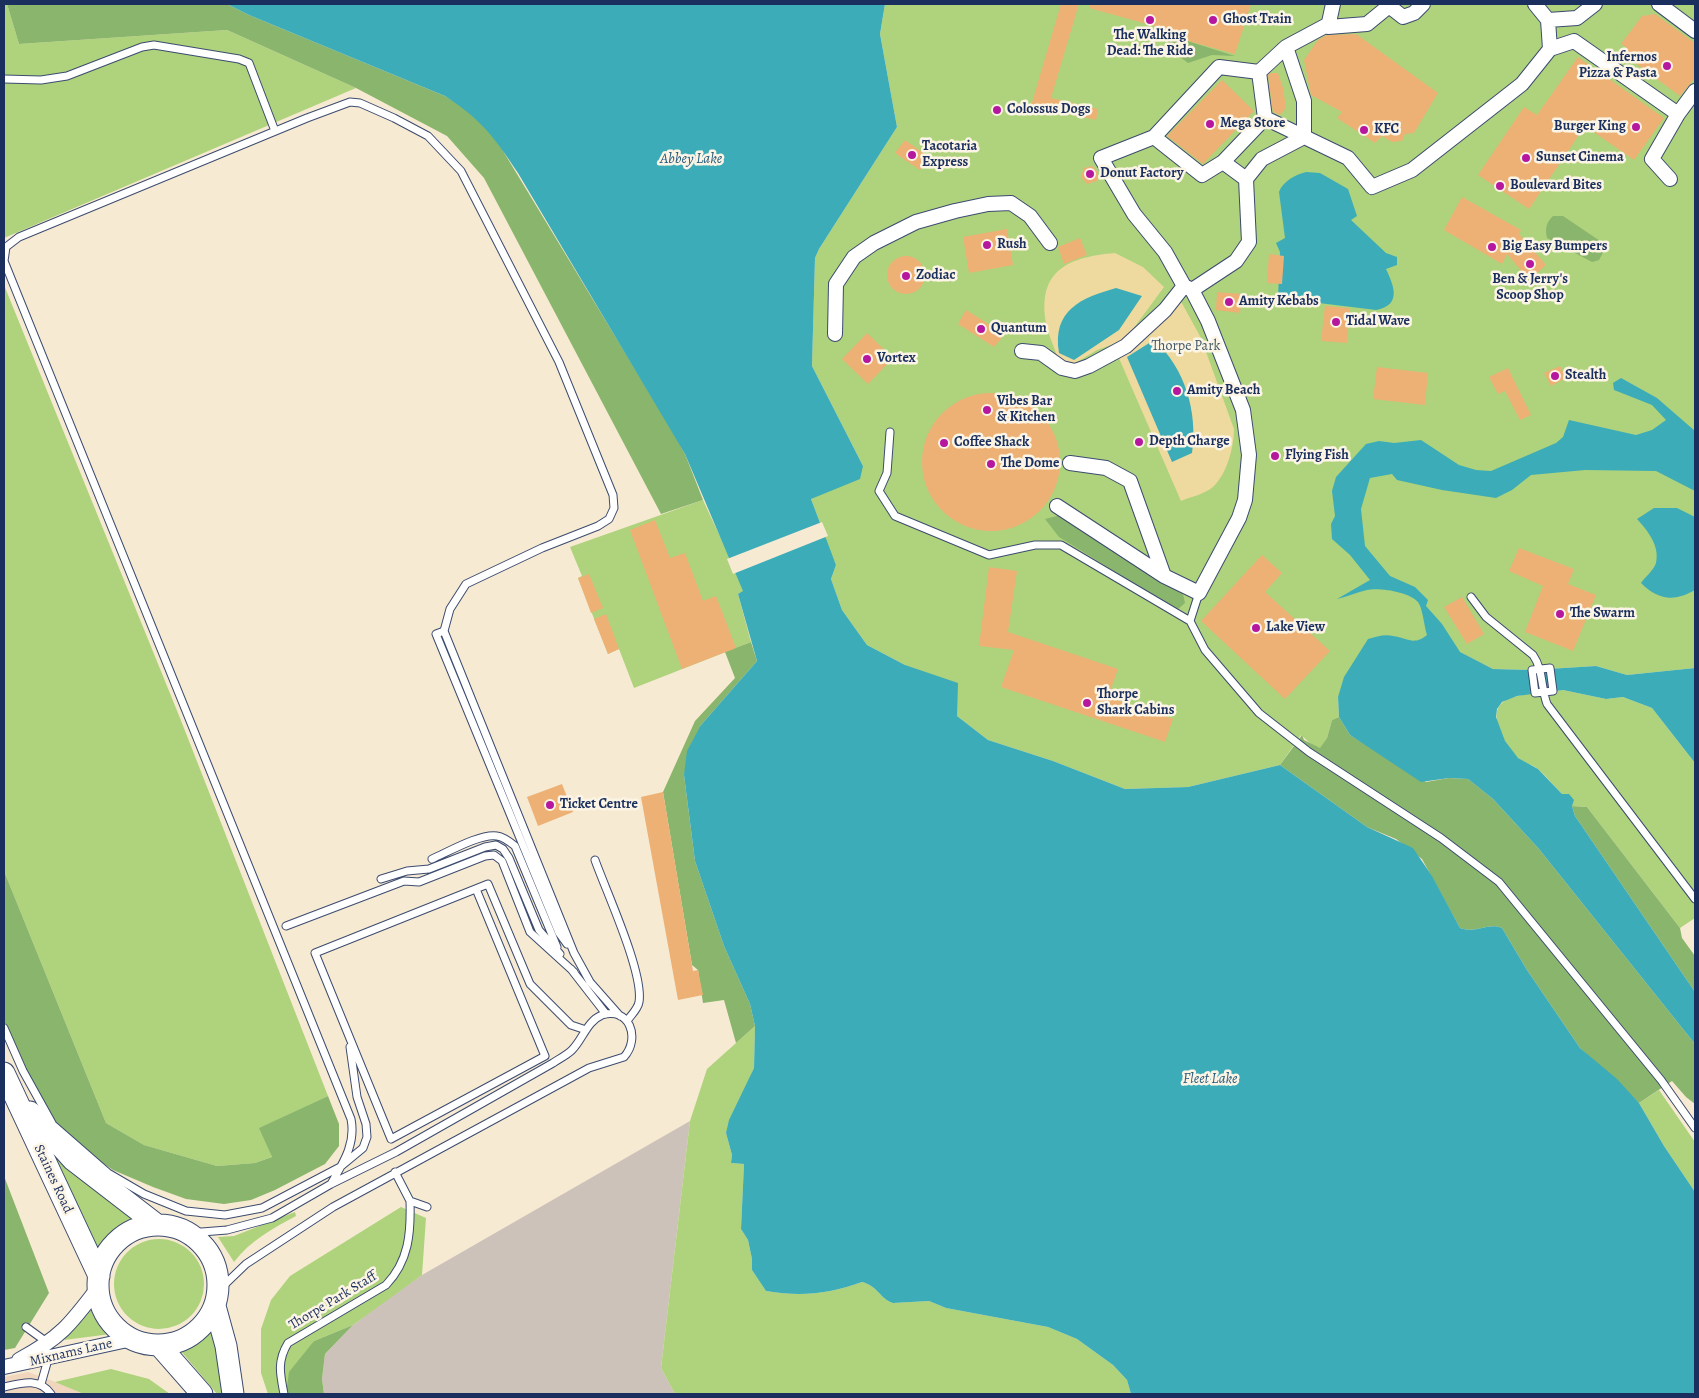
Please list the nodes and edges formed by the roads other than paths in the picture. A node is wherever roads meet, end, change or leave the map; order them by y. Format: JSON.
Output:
{"nodes":[{"id":1,"x":1333,"y":4,"type":"edge"},
{"id":2,"x":1423,"y":4,"type":"edge"},
{"id":3,"x":1535,"y":4,"type":"edge"},
{"id":4,"x":1595,"y":4,"type":"edge"},
{"id":5,"x":1659,"y":4,"type":"edge"},
{"id":6,"x":1577,"y":18,"type":"junction"},
{"id":7,"x":1548,"y":20,"type":"junction"},
{"id":8,"x":1329,"y":24,"type":"junction"},
{"id":9,"x":1695,"y":30,"type":"edge"},
{"id":10,"x":1574,"y":41,"type":"junction"},
{"id":11,"x":1286,"y":47,"type":"junction"},
{"id":12,"x":1550,"y":49,"type":"junction"},
{"id":13,"x":1258,"y":72,"type":"junction"},
{"id":14,"x":4,"y":79,"type":"edge"},
{"id":15,"x":1695,"y":91,"type":"edge"},
{"id":16,"x":1678,"y":114,"type":"junction"},
{"id":17,"x":1265,"y":118,"type":"junction"},
{"id":18,"x":275,"y":131,"type":"junction"},
{"id":19,"x":1154,"y":137,"type":"junction"},
{"id":20,"x":1304,"y":137,"type":"junction"},
{"id":21,"x":1223,"y":162,"type":"junction"},
{"id":22,"x":1246,"y":179,"type":"junction"},
{"id":23,"x":1670,"y":179,"type":"dead end"},
{"id":24,"x":1050,"y":243,"type":"dead end"},
{"id":25,"x":5,"y":246,"type":"edge"},
{"id":26,"x":1188,"y":288,"type":"junction"},
{"id":27,"x":836,"y":334,"type":"dead end"},
{"id":28,"x":1022,"y":351,"type":"dead end"},
{"id":29,"x":890,"y":432,"type":"dead end"},
{"id":30,"x":1070,"y":463,"type":"dead end"},
{"id":31,"x":1057,"y":506,"type":"dead end"},
{"id":32,"x":1164,"y":576,"type":"junction"},
{"id":33,"x":1199,"y":593,"type":"junction"},
{"id":34,"x":1471,"y":597,"type":"dead end"},
{"id":35,"x":1190,"y":622,"type":"junction"},
{"id":36,"x":1540,"y":669,"type":"junction"},
{"id":37,"x":1542,"y":693,"type":"junction"},
{"id":38,"x":432,"y":859,"type":"dead end"},
{"id":39,"x":594,"y":860,"type":"dead end"},
{"id":40,"x":381,"y":879,"type":"dead end"},
{"id":41,"x":476,"y":889,"type":"junction"},
{"id":42,"x":1695,"y":899,"type":"edge"},
{"id":43,"x":286,"y":926,"type":"dead end"},
{"id":44,"x":562,"y":957,"type":"junction"},
{"id":45,"x":574,"y":972,"type":"junction"},
{"id":46,"x":606,"y":1014,"type":"junction"},
{"id":47,"x":624,"y":1019,"type":"junction"},
{"id":48,"x":4,"y":1028,"type":"edge"},
{"id":49,"x":586,"y":1030,"type":"junction"},
{"id":50,"x":349,"y":1036,"type":"junction"},
{"id":51,"x":6,"y":1077,"type":"edge"},
{"id":52,"x":1695,"y":1128,"type":"edge"},
{"id":53,"x":340,"y":1167,"type":"junction"},
{"id":54,"x":394,"y":1172,"type":"junction"},
{"id":55,"x":331,"y":1184,"type":"junction"},
{"id":56,"x":410,"y":1201,"type":"junction"},
{"id":57,"x":427,"y":1207,"type":"dead end"},
{"id":58,"x":156,"y":1224,"type":"junction"},
{"id":59,"x":189,"y":1232,"type":"junction"},
{"id":60,"x":98,"y":1282,"type":"junction"},
{"id":61,"x":217,"y":1298,"type":"junction"},
{"id":62,"x":26,"y":1327,"type":"dead end"},
{"id":63,"x":132,"y":1339,"type":"junction"},
{"id":64,"x":49,"y":1344,"type":"junction"},
{"id":65,"x":159,"y":1345,"type":"junction"},
{"id":66,"x":49,"y":1359,"type":"junction"},
{"id":67,"x":7,"y":1366,"type":"edge"},
{"id":68,"x":41,"y":1384,"type":"junction"},
{"id":69,"x":4,"y":1387,"type":"edge"},
{"id":70,"x":52,"y":1394,"type":"edge"},
{"id":71,"x":202,"y":1394,"type":"edge"},
{"id":72,"x":233,"y":1394,"type":"edge"},
{"id":73,"x":284,"y":1394,"type":"edge"}],
"edges":[{"from":1,"to":8,"type":"street"},
{"from":2,"to":8,"type":"street"},
{"from":3,"to":7,"type":"street"},
{"from":4,"to":6,"type":"street"},
{"from":5,"to":9,"type":"street"},
{"from":6,"to":7,"type":"street"},
{"from":6,"to":10,"type":"street"},
{"from":7,"to":12,"type":"street"},
{"from":8,"to":11,"type":"street"},
{"from":10,"to":12,"type":"street"},
{"from":10,"to":16,"type":"street"},
{"from":11,"to":13,"type":"street"},
{"from":11,"to":20,"type":"street"},
{"from":12,"to":20,"type":"street"},
{"from":13,"to":17,"type":"street"},
{"from":13,"to":19,"type":"street"},
{"from":14,"to":18,"type":"lane"},
{"from":15,"to":16,"type":"street"},
{"from":16,"to":23,"type":"street"},
{"from":17,"to":20,"type":"street"},
{"from":17,"to":21,"type":"street"},
{"from":18,"to":25,"type":"lane"},
{"from":18,"to":47,"type":"lane"},
{"from":19,"to":21,"type":"street"},
{"from":19,"to":26,"type":"street"},
{"from":20,"to":22,"type":"street"},
{"from":21,"to":22,"type":"street"},
{"from":22,"to":26,"type":"street"},
{"from":24,"to":27,"type":"street"},
{"from":25,"to":53,"type":"lane"},
{"from":26,"to":28,"type":"street"},
{"from":26,"to":33,"type":"street"},
{"from":29,"to":35,"type":"lane"},
{"from":30,"to":32,"type":"street"},
{"from":31,"to":32,"type":"street"},
{"from":32,"to":33,"type":"street"},
{"from":33,"to":35,"type":"lane"},
{"from":34,"to":36,"type":"lane"},
{"from":35,"to":52,"type":"lane"},
{"from":36,"to":37,"type":"lane"},
{"from":36,"to":37,"type":"lane"},
{"from":37,"to":42,"type":"lane"},
{"from":38,"to":44,"type":"lane"},
{"from":39,"to":47,"type":"lane"},
{"from":40,"to":44,"type":"lane"},
{"from":41,"to":49,"type":"lane"},
{"from":41,"to":50,"type":"lane"},
{"from":41,"to":50,"type":"lane"},
{"from":43,"to":45,"type":"lane"},
{"from":44,"to":45,"type":"lane"},
{"from":45,"to":46,"type":"lane"},
{"from":46,"to":47,"type":"lane"},
{"from":46,"to":49,"type":"lane"},
{"from":47,"to":54,"type":"lane"},
{"from":48,"to":53,"type":"lane"},
{"from":49,"to":55,"type":"lane"},
{"from":50,"to":53,"type":"lane"},
{"from":51,"to":58,"type":"main road","name":"Staines Road"},
{"from":51,"to":60,"type":"main road","name":"Staines Road"},
{"from":53,"to":55,"type":"lane"},
{"from":54,"to":56,"type":"lane"},
{"from":54,"to":61,"type":"lane"},
{"from":55,"to":59,"type":"lane"},
{"from":56,"to":57,"type":"lane"},
{"from":56,"to":73,"type":"lane","name":"Thorpe Park Staff"},
{"from":58,"to":59,"type":"main road"},
{"from":58,"to":60,"type":"main road"},
{"from":59,"to":61,"type":"main road"},
{"from":60,"to":63,"type":"main road"},
{"from":60,"to":64,"type":"street","name":"Mixnams Lane"},
{"from":61,"to":65,"type":"main road"},
{"from":61,"to":72,"type":"main road"},
{"from":62,"to":64,"type":"lane"},
{"from":63,"to":65,"type":"main road"},
{"from":63,"to":66,"type":"street","name":"Mixnams Lane"},
{"from":64,"to":66,"type":"lane"},
{"from":64,"to":67,"type":"street","name":"Mixnams Lane"},
{"from":65,"to":71,"type":"main road"},
{"from":66,"to":67,"type":"street","name":"Mixnams Lane"},
{"from":66,"to":68,"type":"lane"},
{"from":68,"to":69,"type":"lane"},
{"from":68,"to":70,"type":"lane"}]}
